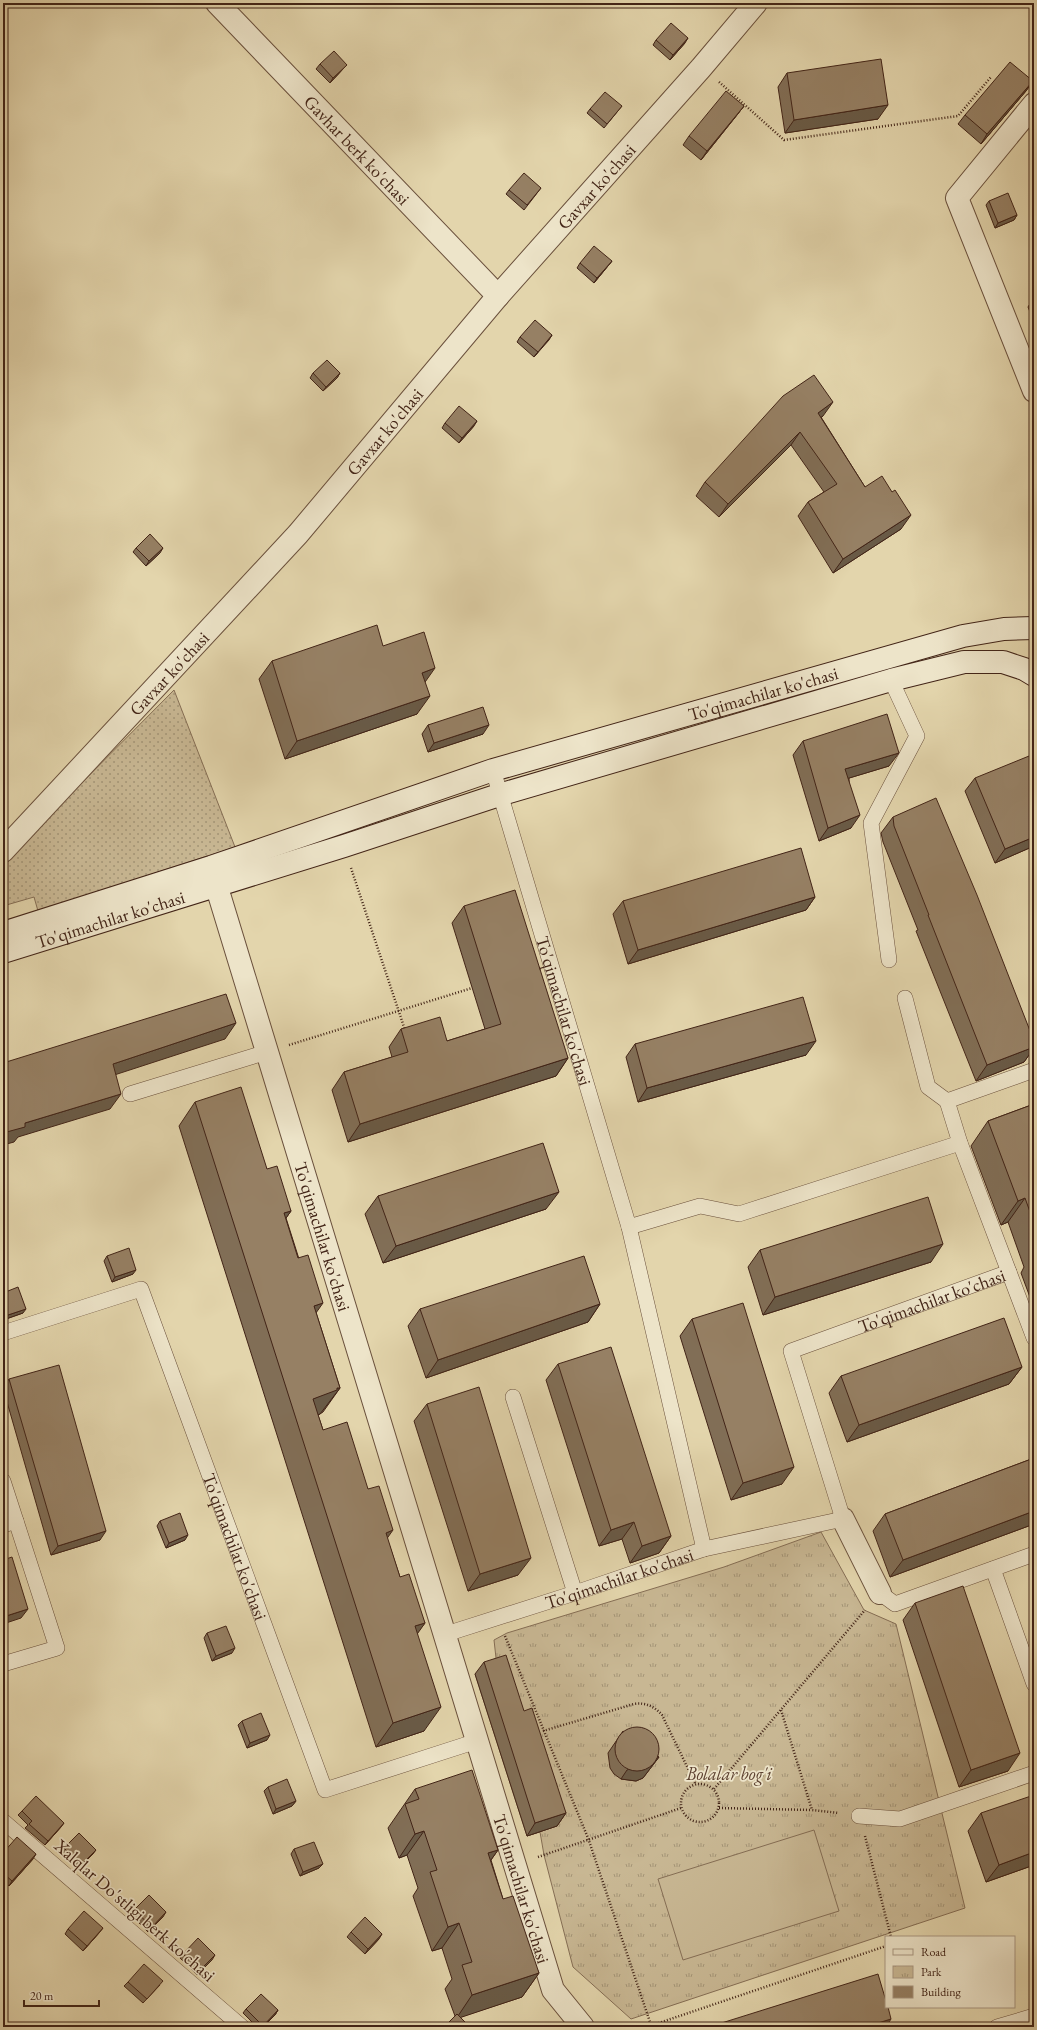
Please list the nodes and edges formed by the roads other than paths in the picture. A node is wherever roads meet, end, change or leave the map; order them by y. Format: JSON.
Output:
{"nodes":[{"id":1,"x":217,"y":3,"type":"edge"},
{"id":2,"x":756,"y":3,"type":"edge"},
{"id":3,"x":1034,"y":104,"type":"edge"},
{"id":4,"x":498,"y":296,"type":"junction"},
{"id":5,"x":1034,"y":391,"type":"edge"},
{"id":6,"x":1034,"y":628,"type":"edge"},
{"id":7,"x":1031,"y":668,"type":"edge"},
{"id":8,"x":891,"y":680,"type":"junction"},
{"id":9,"x":493,"y":770,"type":"junction"},
{"id":10,"x":499,"y":795,"type":"junction"},
{"id":11,"x":3,"y":851,"type":"edge"},
{"id":12,"x":214,"y":876,"type":"junction"},
{"id":13,"x":3,"y":933,"type":"edge"},
{"id":14,"x":3,"y":952,"type":"edge"},
{"id":15,"x":889,"y":960,"type":"dead end"},
{"id":16,"x":905,"y":998,"type":"dead end"},
{"id":17,"x":267,"y":1052,"type":"junction"},
{"id":18,"x":1034,"y":1070,"type":"edge"},
{"id":19,"x":130,"y":1094,"type":"dead end"},
{"id":20,"x":947,"y":1101,"type":"junction"},
{"id":21,"x":960,"y":1143,"type":"junction"},
{"id":22,"x":629,"y":1227,"type":"junction"},
{"id":23,"x":1009,"y":1272,"type":"junction"},
{"id":24,"x":3,"y":1333,"type":"edge"},
{"id":25,"x":1034,"y":1338,"type":"edge"},
{"id":26,"x":513,"y":1396,"type":"dead end"},
{"id":27,"x":3,"y":1481,"type":"edge"},
{"id":28,"x":843,"y":1519,"type":"junction"},
{"id":29,"x":9,"y":1523,"type":"edge"},
{"id":30,"x":704,"y":1549,"type":"junction"},
{"id":31,"x":1034,"y":1554,"type":"edge"},
{"id":32,"x":994,"y":1569,"type":"junction"},
{"id":33,"x":575,"y":1593,"type":"junction"},
{"id":34,"x":880,"y":1593,"type":"joint"},
{"id":35,"x":443,"y":1634,"type":"junction"},
{"id":36,"x":3,"y":1664,"type":"edge"},
{"id":37,"x":1034,"y":1684,"type":"edge"},
{"id":38,"x":477,"y":1741,"type":"junction"},
{"id":39,"x":1034,"y":1773,"type":"edge"},
{"id":40,"x":859,"y":1816,"type":"dead end"},
{"id":41,"x":3,"y":1821,"type":"edge"},
{"id":42,"x":1034,"y":2016,"type":"edge"},
{"id":43,"x":242,"y":2027,"type":"edge"},
{"id":44,"x":583,"y":2027,"type":"edge"},
{"id":45,"x":997,"y":2027,"type":"edge"}],
"edges":[{"from":1,"to":4,"type":"street","name":"Gavhar berk ko'chasi"},
{"from":2,"to":4,"type":"street","name":"Gavxar ko'chasi"},
{"from":3,"to":5,"type":"street"},
{"from":4,"to":11,"type":"street","name":"Gavxar ko'chasi"},
{"from":6,"to":9,"type":"street","name":"To'qimachilar ko'chasi"},
{"from":7,"to":8,"type":"street","name":"To'qimachilar ko'chasi"},
{"from":8,"to":10,"type":"street","name":"To'qimachilar ko'chasi"},
{"from":8,"to":15,"type":"lane"},
{"from":9,"to":10,"type":"lane","name":"To'qimachilar ko'chasi"},
{"from":9,"to":12,"type":"street","name":"To'qimachilar ko'chasi"},
{"from":10,"to":12,"type":"street","name":"To'qimachilar ko'chasi"},
{"from":10,"to":22,"type":"lane","name":"To'qimachilar ko'chasi"},
{"from":12,"to":13,"type":"street","name":"To'qimachilar ko'chasi"},
{"from":12,"to":14,"type":"street","name":"To'qimachilar ko'chasi"},
{"from":12,"to":17,"type":"street","name":"To'qimachilar ko'chasi"},
{"from":16,"to":20,"type":"lane"},
{"from":17,"to":19,"type":"lane"},
{"from":17,"to":35,"type":"street","name":"To'qimachilar ko'chasi"},
{"from":18,"to":20,"type":"lane"},
{"from":20,"to":21,"type":"lane","name":"To'qimachilar ko'chasi"},
{"from":21,"to":22,"type":"lane"},
{"from":21,"to":23,"type":"lane","name":"To'qimachilar ko'chasi"},
{"from":22,"to":30,"type":"lane","name":"To'qimachilar ko'chasi"},
{"from":23,"to":25,"type":"lane"},
{"from":23,"to":28,"type":"lane","name":"To'qimachilar ko'chasi"},
{"from":24,"to":38,"type":"lane","name":"To'qimachilar ko'chasi"},
{"from":26,"to":33,"type":"lane"},
{"from":27,"to":29,"type":"lane"},
{"from":28,"to":30,"type":"lane","name":"To'qimachilar ko'chasi"},
{"from":28,"to":34,"type":"street","name":"To'qimachilar ko'chasi"},
{"from":29,"to":36,"type":"lane"},
{"from":30,"to":33,"type":"lane","name":"To'qimachilar ko'chasi"},
{"from":31,"to":32,"type":"lane"},
{"from":32,"to":34,"type":"lane"},
{"from":32,"to":37,"type":"lane"},
{"from":33,"to":35,"type":"lane","name":"To'qimachilar ko'chasi"},
{"from":35,"to":38,"type":"street","name":"To'qimachilar ko'chasi"},
{"from":38,"to":44,"type":"street","name":"To'qimachilar ko'chasi"},
{"from":39,"to":40,"type":"lane"},
{"from":41,"to":43,"type":"lane","name":"Xalqlar Do'stligi berk ko'chasi"},
{"from":42,"to":45,"type":"lane"}]}
